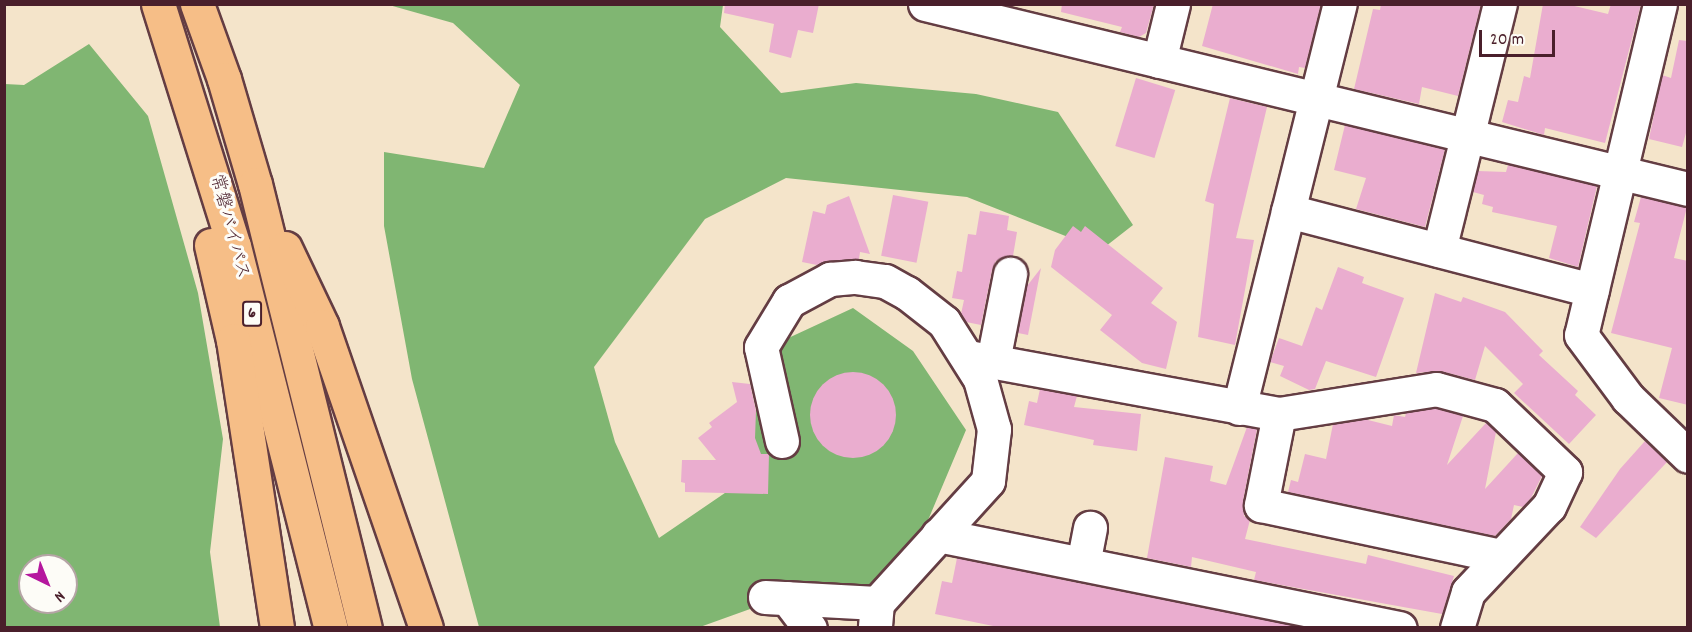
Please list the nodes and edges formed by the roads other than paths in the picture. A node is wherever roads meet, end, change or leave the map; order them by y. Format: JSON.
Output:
{"nodes":[{"id":1,"x":197,"y":4,"type":"edge"},
{"id":2,"x":926,"y":4,"type":"edge"},
{"id":3,"x":1173,"y":4,"type":"edge"},
{"id":4,"x":1340,"y":4,"type":"edge"},
{"id":5,"x":1500,"y":4,"type":"edge"},
{"id":6,"x":1660,"y":4,"type":"edge"},
{"id":7,"x":989,"y":12,"type":"edge"},
{"id":8,"x":161,"y":17,"type":"edge"},
{"id":9,"x":1159,"y":61,"type":"junction"},
{"id":10,"x":1317,"y":99,"type":"junction"},
{"id":11,"x":1467,"y":136,"type":"junction"},
{"id":12,"x":1620,"y":173,"type":"junction"},
{"id":13,"x":255,"y":184,"type":"junction"},
{"id":14,"x":1688,"y":189,"type":"edge"},
{"id":15,"x":1288,"y":211,"type":"junction"},
{"id":16,"x":1439,"y":250,"type":"junction"},
{"id":17,"x":1010,"y":274,"type":"dead end"},
{"id":18,"x":1592,"y":290,"type":"junction"},
{"id":19,"x":981,"y":359,"type":"junction"},
{"id":20,"x":1239,"y":408,"type":"junction"},
{"id":21,"x":1279,"y":414,"type":"junction"},
{"id":22,"x":782,"y":441,"type":"dead end"},
{"id":23,"x":1688,"y":456,"type":"edge"},
{"id":24,"x":1090,"y":528,"type":"dead end"},
{"id":25,"x":938,"y":535,"type":"junction"},
{"id":26,"x":1501,"y":556,"type":"junction"},
{"id":27,"x":1083,"y":564,"type":"junction"},
{"id":28,"x":876,"y":615,"type":"edge"},
{"id":29,"x":277,"y":627,"type":"edge"},
{"id":30,"x":331,"y":627,"type":"edge"},
{"id":31,"x":365,"y":627,"type":"edge"},
{"id":32,"x":426,"y":627,"type":"edge"},
{"id":33,"x":810,"y":627,"type":"edge"},
{"id":34,"x":1400,"y":627,"type":"edge"},
{"id":35,"x":1457,"y":627,"type":"edge"}],
"edges":[{"from":1,"to":13,"type":"highway","name":"常磐バイパス","number":"6"},
{"from":2,"to":7,"type":"street"},
{"from":3,"to":9,"type":"street"},
{"from":4,"to":10,"type":"street"},
{"from":5,"to":11,"type":"street"},
{"from":6,"to":12,"type":"street"},
{"from":7,"to":9,"type":"street"},
{"from":8,"to":29,"type":"highway"},
{"from":8,"to":30,"type":"highway","name":"常磐バイパス","number":"6"},
{"from":9,"to":10,"type":"street"},
{"from":10,"to":11,"type":"street"},
{"from":10,"to":15,"type":"street"},
{"from":11,"to":12,"type":"street"},
{"from":11,"to":16,"type":"street"},
{"from":12,"to":14,"type":"street"},
{"from":12,"to":18,"type":"street"},
{"from":13,"to":31,"type":"highway","name":"常磐バイパス","number":"6"},
{"from":13,"to":32,"type":"highway"},
{"from":15,"to":16,"type":"street"},
{"from":15,"to":20,"type":"street"},
{"from":16,"to":18,"type":"street"},
{"from":17,"to":19,"type":"street"},
{"from":18,"to":23,"type":"street"},
{"from":19,"to":20,"type":"street"},
{"from":19,"to":22,"type":"street"},
{"from":19,"to":25,"type":"street"},
{"from":20,"to":21,"type":"street"},
{"from":21,"to":26,"type":"street"},
{"from":21,"to":26,"type":"street"},
{"from":24,"to":27,"type":"street"},
{"from":25,"to":27,"type":"street"},
{"from":25,"to":28,"type":"street"},
{"from":26,"to":35,"type":"street"},
{"from":27,"to":34,"type":"street"},
{"from":28,"to":33,"type":"street"}]}
